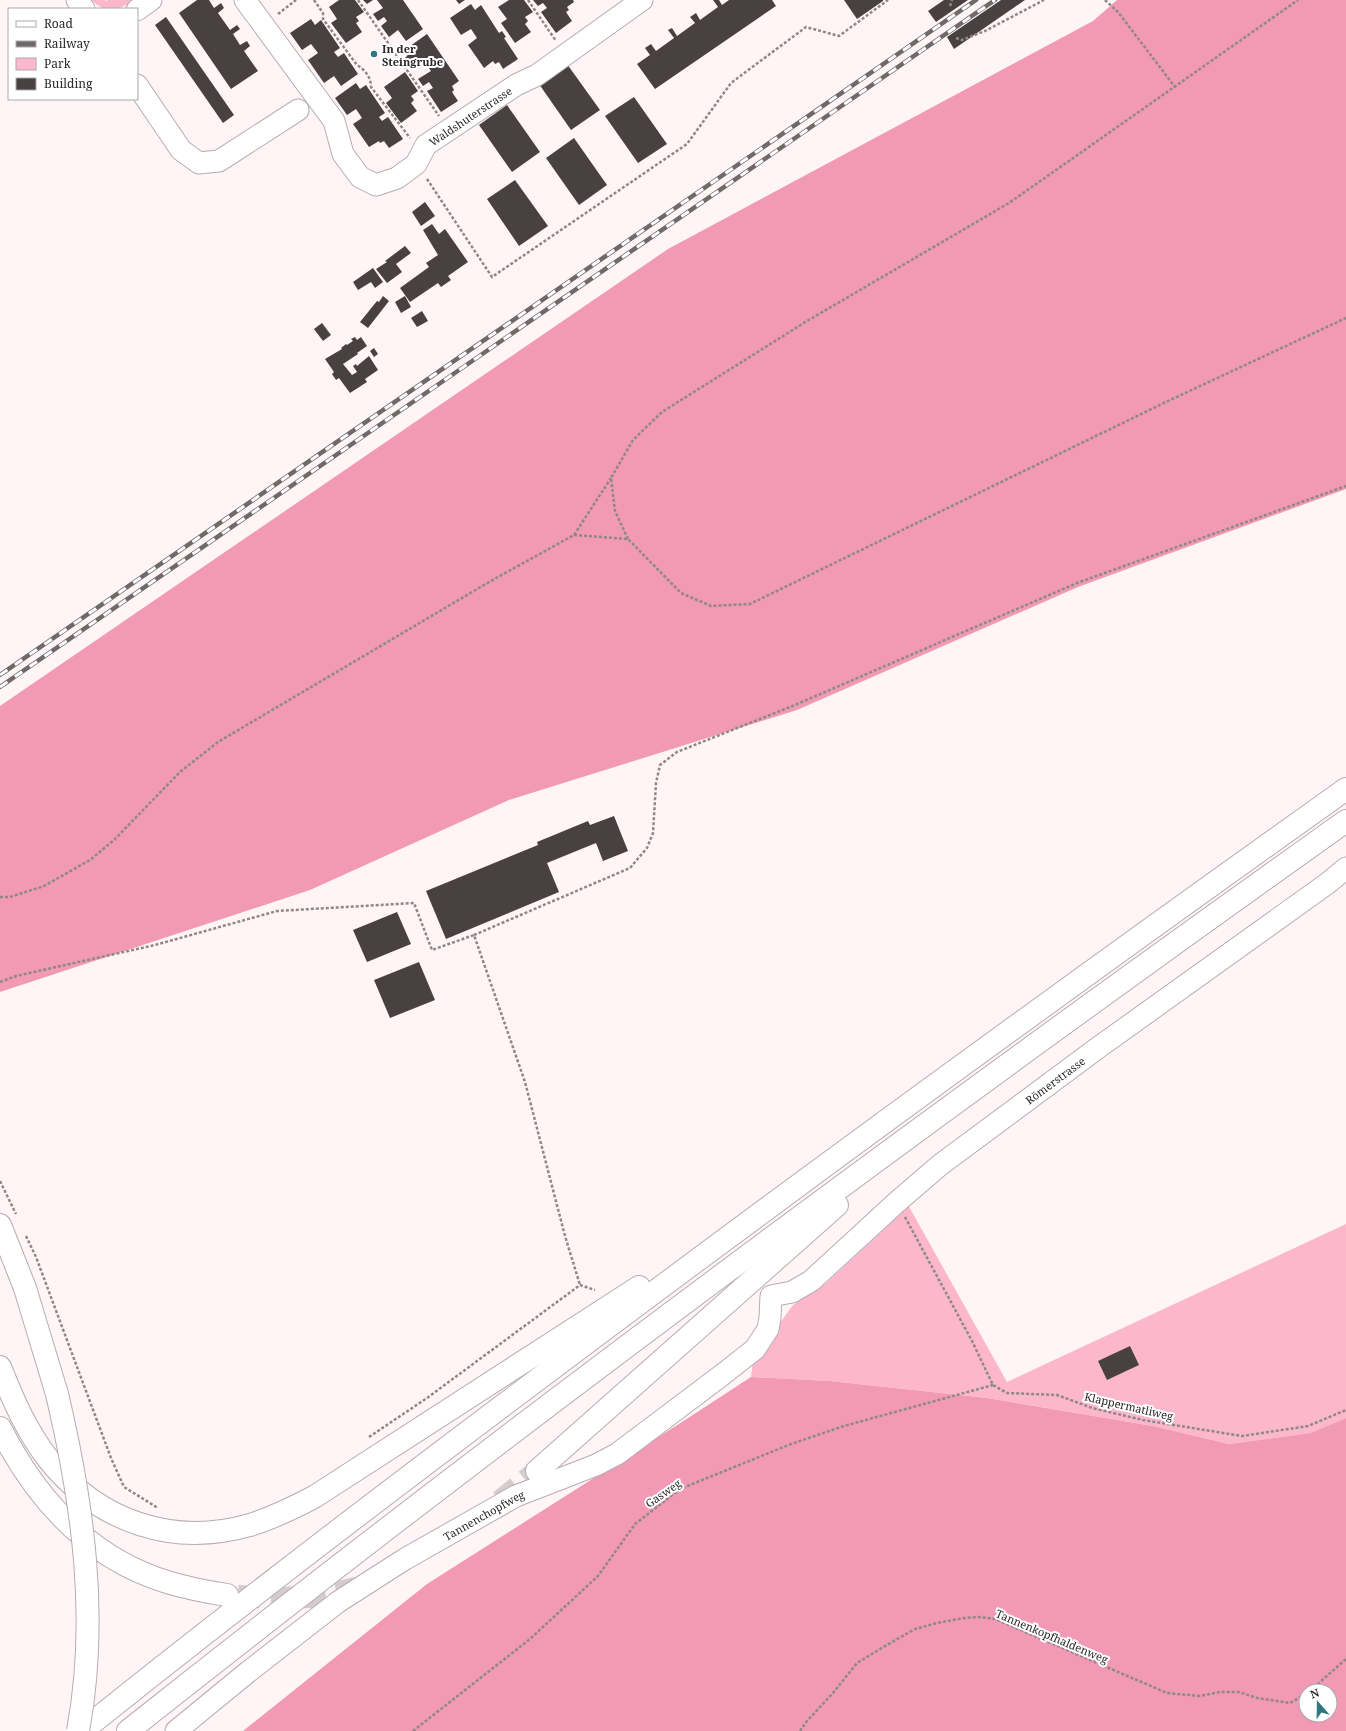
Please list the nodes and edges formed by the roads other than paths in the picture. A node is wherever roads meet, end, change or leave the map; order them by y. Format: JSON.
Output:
{"nodes":[{"id":1,"x":151,"y":0,"type":"edge"},
{"id":2,"x":244,"y":0,"type":"edge"},
{"id":3,"x":642,"y":0,"type":"edge"},
{"id":4,"x":138,"y":9,"type":"edge"},
{"id":5,"x":138,"y":86,"type":"edge"},
{"id":6,"x":298,"y":110,"type":"dead end"},
{"id":7,"x":1346,"y":789,"type":"edge"},
{"id":8,"x":1346,"y":821,"type":"edge"},
{"id":9,"x":1346,"y":868,"type":"edge"},
{"id":10,"x":922,"y":1127,"type":"junction"},
{"id":11,"x":792,"y":1189,"type":"junction"},
{"id":12,"x":8,"y":1220,"type":"edge"},
{"id":13,"x":771,"y":1296,"type":"joint"},
{"id":14,"x":0,"y":1367,"type":"edge"},
{"id":15,"x":0,"y":1428,"type":"edge"},
{"id":16,"x":537,"y":1471,"type":"tunnel mouth"},
{"id":17,"x":227,"y":1595,"type":"tunnel mouth"},
{"id":18,"x":78,"y":1731,"type":"edge"},
{"id":19,"x":82,"y":1731,"type":"edge"},
{"id":20,"x":128,"y":1731,"type":"edge"},
{"id":21,"x":176,"y":1731,"type":"edge"}],
"edges":[{"from":1,"to":4,"type":"street"},
{"from":2,"to":3,"type":"street","name":"Waldshuterstrasse"},
{"from":5,"to":6,"type":"street"},
{"from":7,"to":11,"type":"highway"},
{"from":8,"to":10,"type":"highway"},
{"from":9,"to":13,"type":"street","name":"Römerstrasse"},
{"from":10,"to":16,"type":"highway"},
{"from":10,"to":20,"type":"highway"},
{"from":11,"to":14,"type":"highway"},
{"from":11,"to":19,"type":"highway"},
{"from":12,"to":18,"type":"highway","bridge":true},
{"from":13,"to":21,"type":"street","name":"Tannenchopfweg"},
{"from":15,"to":17,"type":"highway"}]}
